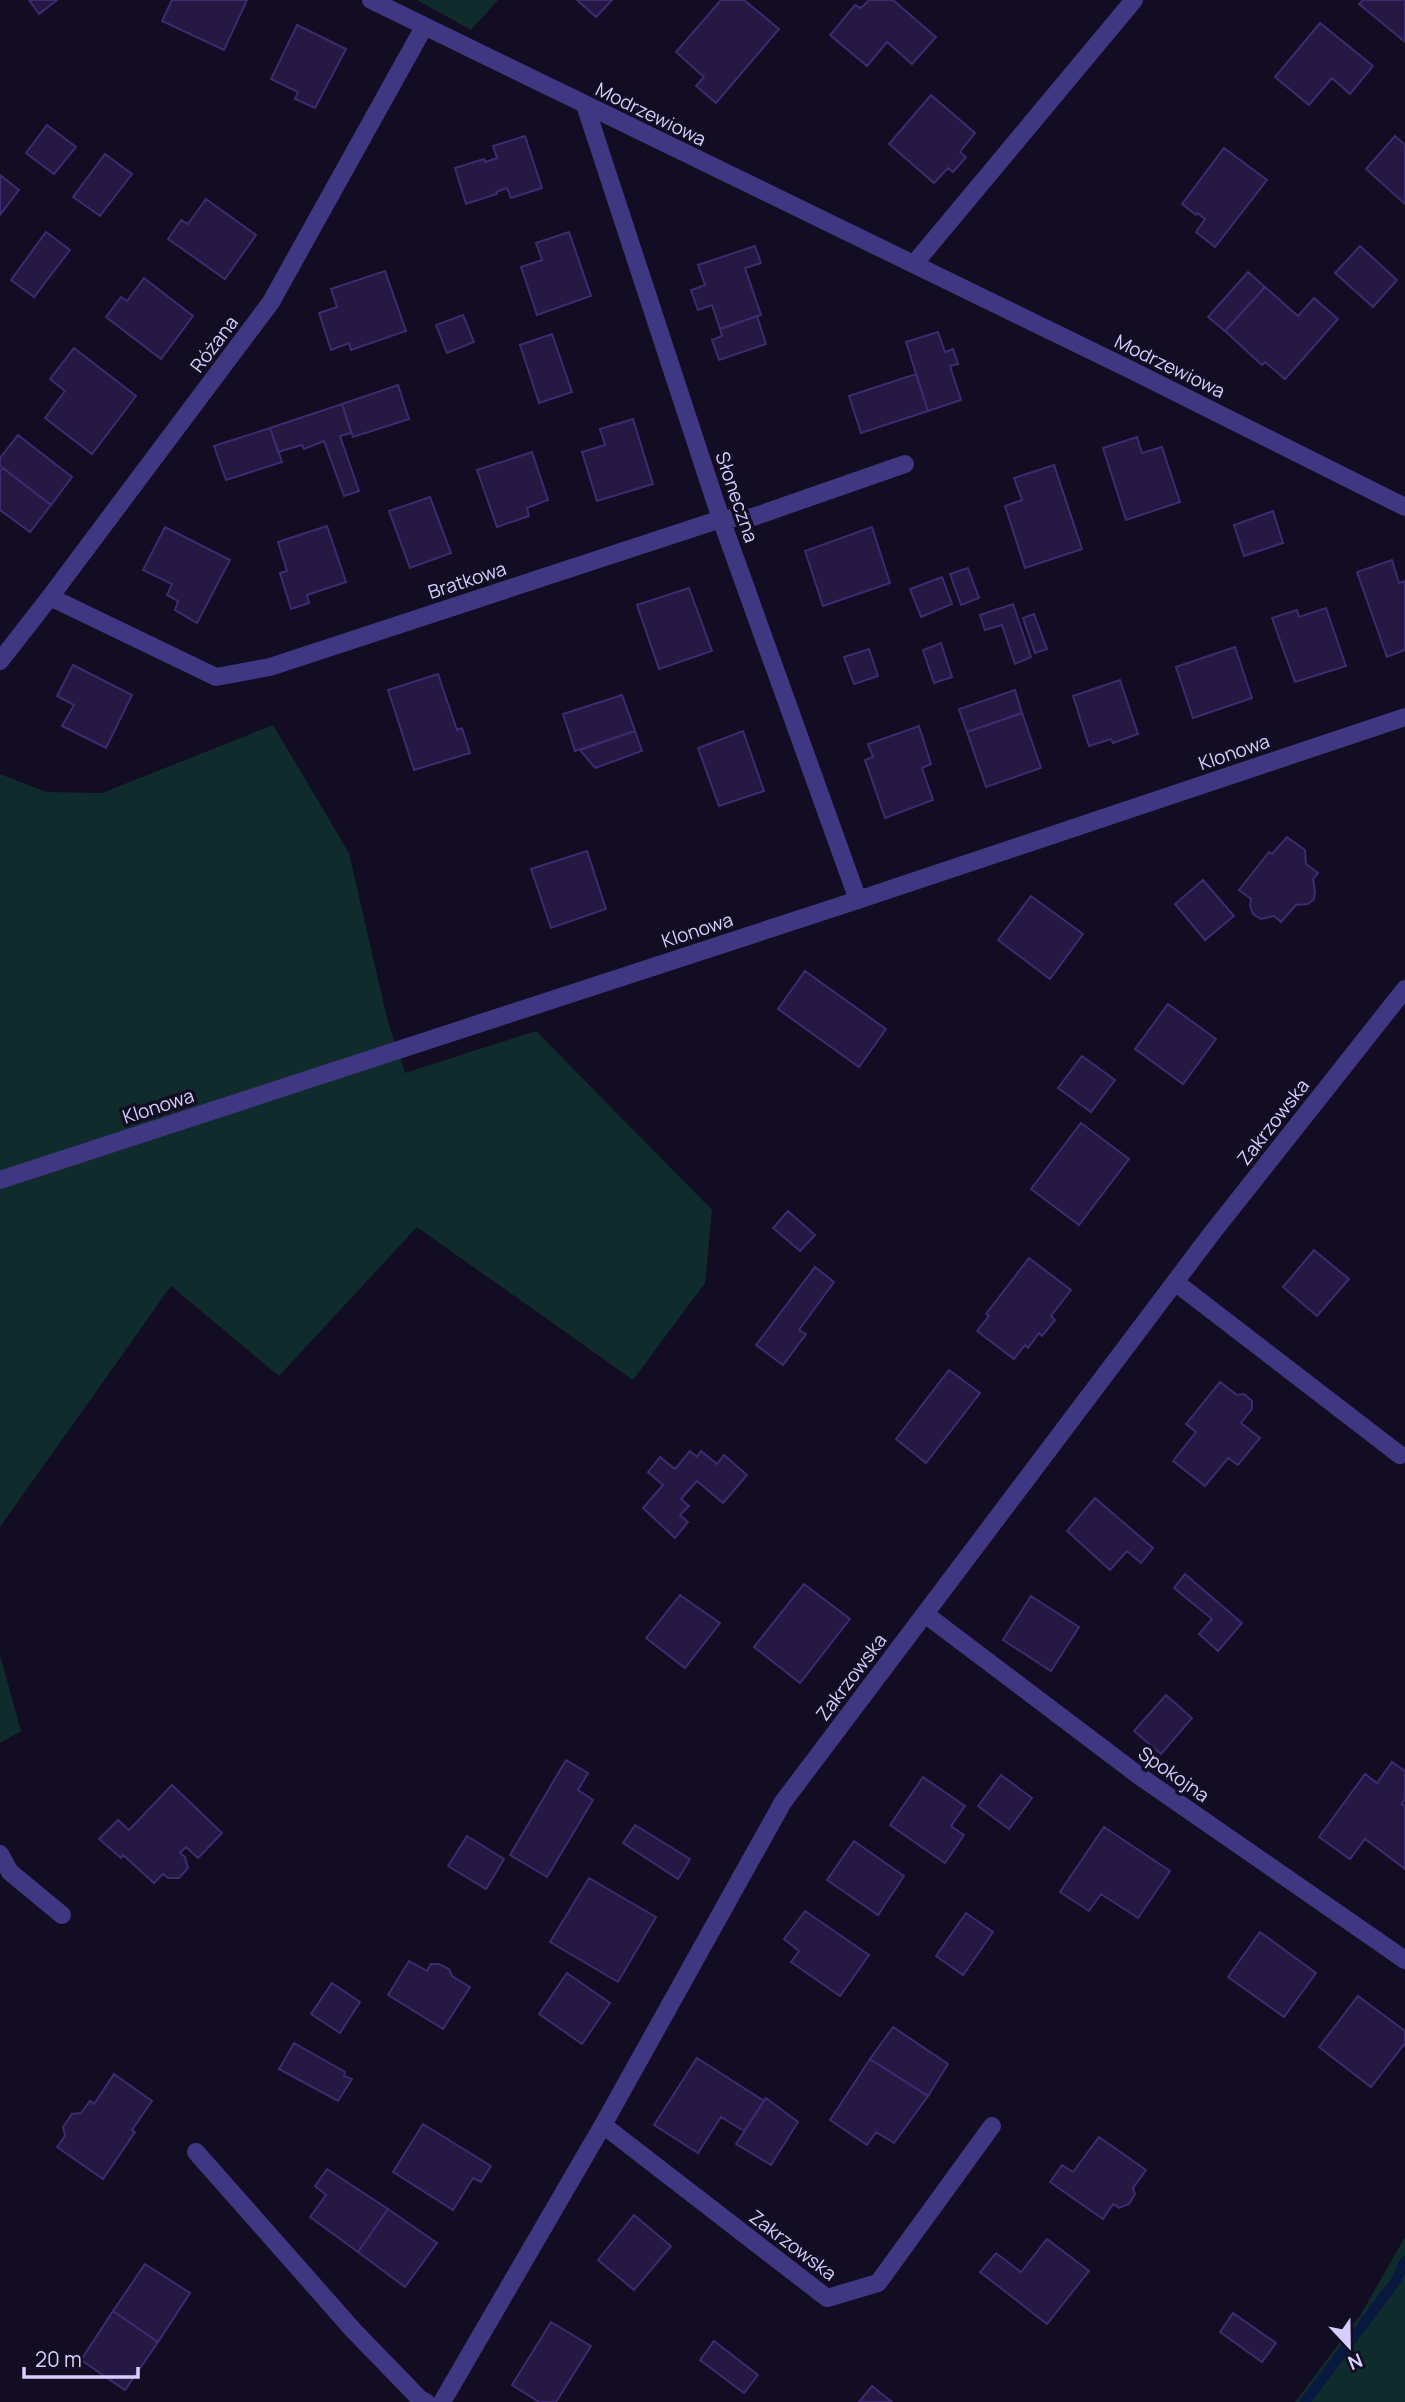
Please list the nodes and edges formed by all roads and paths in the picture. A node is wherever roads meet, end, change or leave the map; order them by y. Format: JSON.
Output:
{"nodes":[{"id":1,"x":371,"y":0,"type":"edge"},
{"id":2,"x":1134,"y":0,"type":"edge"},
{"id":3,"x":424,"y":27,"type":"junction"},
{"id":4,"x":585,"y":105,"type":"junction"},
{"id":5,"x":914,"y":264,"type":"junction"},
{"id":6,"x":905,"y":464,"type":"dead end"},
{"id":7,"x":1405,"y":507,"type":"edge"},
{"id":8,"x":721,"y":519,"type":"junction"},
{"id":9,"x":50,"y":597,"type":"junction"},
{"id":10,"x":0,"y":661,"type":"edge"},
{"id":11,"x":1405,"y":717,"type":"edge"},
{"id":12,"x":858,"y":900,"type":"junction"},
{"id":13,"x":1405,"y":989,"type":"edge"},
{"id":14,"x":0,"y":1180,"type":"edge"},
{"id":15,"x":1175,"y":1282,"type":"junction"},
{"id":16,"x":1400,"y":1455,"type":"dead end"},
{"id":17,"x":925,"y":1614,"type":"junction"},
{"id":18,"x":0,"y":1854,"type":"edge"},
{"id":19,"x":62,"y":1915,"type":"dead end"},
{"id":20,"x":1405,"y":1960,"type":"edge"},
{"id":21,"x":603,"y":2126,"type":"junction"},
{"id":22,"x":992,"y":2126,"type":"dead end"},
{"id":23,"x":197,"y":2152,"type":"dead end"},
{"id":24,"x":426,"y":2402,"type":"edge"},
{"id":25,"x":442,"y":2402,"type":"edge"}],
"edges":[{"from":1,"to":3,"type":"street","name":"Modrzewiowa"},
{"from":2,"to":5,"type":"street"},
{"from":3,"to":4,"type":"street","name":"Modrzewiowa"},
{"from":3,"to":9,"type":"street","name":"Różana"},
{"from":4,"to":5,"type":"street","name":"Modrzewiowa"},
{"from":4,"to":8,"type":"street","name":"Słoneczna"},
{"from":5,"to":7,"type":"street","name":"Modrzewiowa"},
{"from":6,"to":8,"type":"street","name":"Bratkowa"},
{"from":8,"to":9,"type":"street","name":"Bratkowa"},
{"from":8,"to":12,"type":"street","name":"Słoneczna"},
{"from":9,"to":10,"type":"street","name":"Różana"},
{"from":11,"to":12,"type":"street","name":"Klonowa"},
{"from":12,"to":14,"type":"street","name":"Klonowa"},
{"from":13,"to":15,"type":"street","name":"Zakrzowska"},
{"from":15,"to":16,"type":"street"},
{"from":15,"to":17,"type":"street","name":"Zakrzowska"},
{"from":17,"to":20,"type":"street","name":"Spokojna"},
{"from":17,"to":21,"type":"street","name":"Zakrzowska"},
{"from":18,"to":19,"type":"street"},
{"from":21,"to":22,"type":"street","name":"Zakrzowska"},
{"from":21,"to":25,"type":"street","name":"Zakrzowska"},
{"from":23,"to":24,"type":"street"}]}
